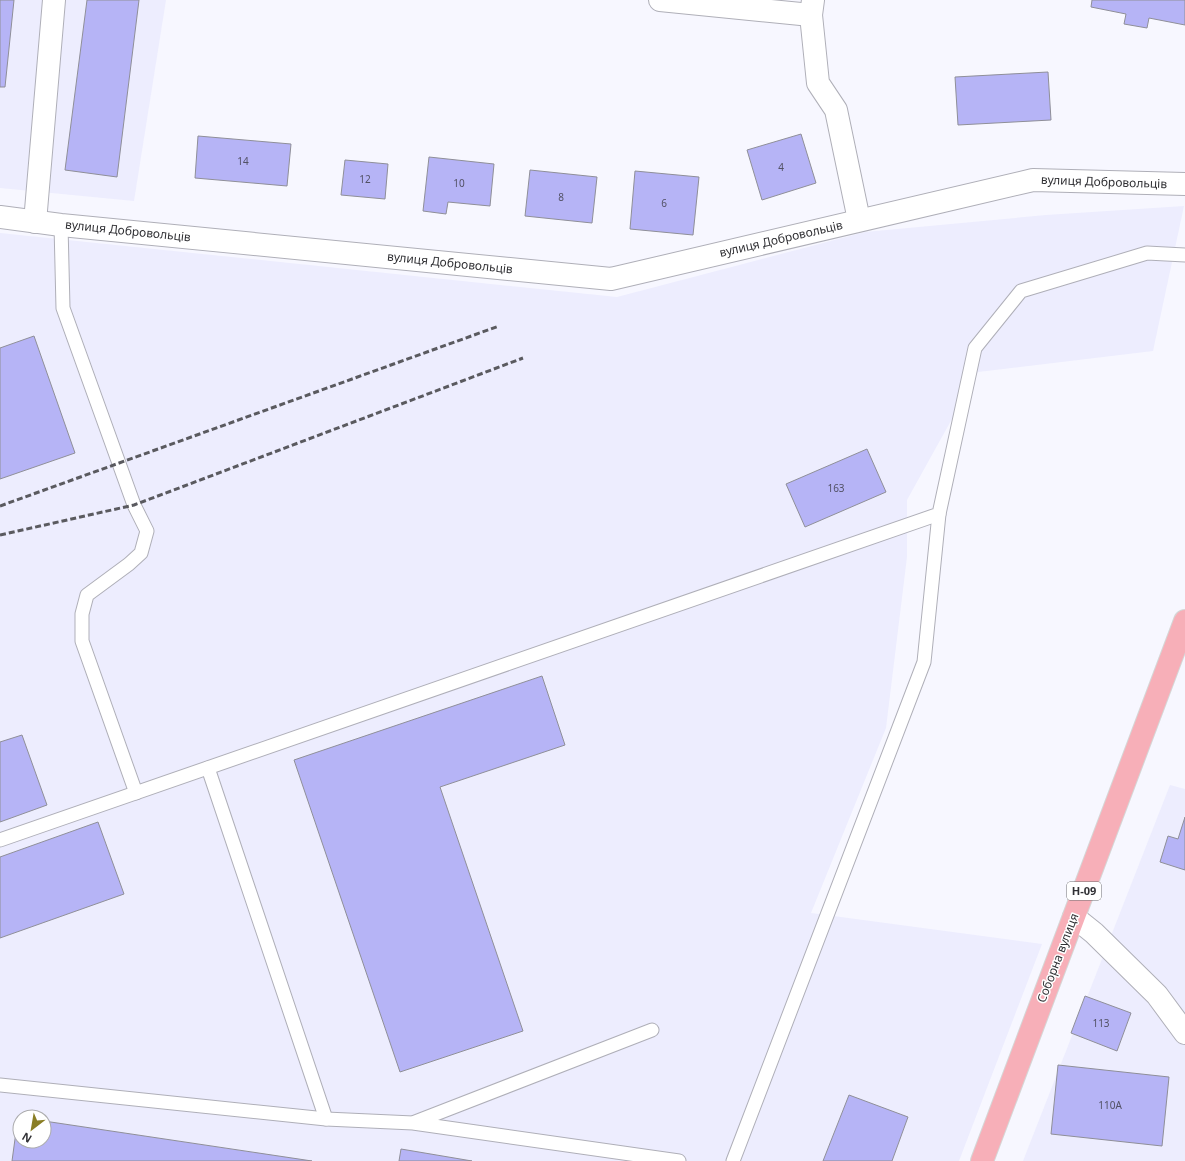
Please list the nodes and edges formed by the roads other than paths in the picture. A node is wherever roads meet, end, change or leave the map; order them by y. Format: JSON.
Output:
{"nodes":[{"id":1,"x":54,"y":0,"type":"edge"},
{"id":2,"x":660,"y":0,"type":"edge"},
{"id":3,"x":812,"y":8,"type":"edge"},
{"id":4,"x":1185,"y":184,"type":"edge"},
{"id":5,"x":0,"y":217,"type":"edge"},
{"id":6,"x":860,"y":220,"type":"junction"},
{"id":7,"x":35,"y":222,"type":"junction"},
{"id":8,"x":61,"y":225,"type":"junction"},
{"id":9,"x":1185,"y":254,"type":"edge"},
{"id":10,"x":939,"y":514,"type":"junction"},
{"id":11,"x":1185,"y":620,"type":"edge"},
{"id":12,"x":208,"y":768,"type":"junction"},
{"id":13,"x":136,"y":793,"type":"junction"},
{"id":14,"x":0,"y":840,"type":"edge"},
{"id":15,"x":1074,"y":917,"type":"junction"},
{"id":16,"x":652,"y":1030,"type":"dead end"},
{"id":17,"x":1185,"y":1033,"type":"edge"},
{"id":18,"x":0,"y":1085,"type":"edge"},
{"id":19,"x":326,"y":1119,"type":"junction"},
{"id":20,"x":413,"y":1123,"type":"junction"},
{"id":21,"x":679,"y":1161,"type":"edge"},
{"id":22,"x":733,"y":1161,"type":"edge"},
{"id":23,"x":982,"y":1161,"type":"edge"}],
"edges":[{"from":1,"to":7,"type":"street"},
{"from":2,"to":3,"type":"street","name":"вулиця Добровольців"},
{"from":3,"to":6,"type":"street","name":"вулиця Добровольців"},
{"from":4,"to":6,"type":"street","name":"вулиця Добровольців"},
{"from":5,"to":7,"type":"street","name":"вулиця Добровольців"},
{"from":6,"to":8,"type":"street","name":"вулиця Добровольців"},
{"from":7,"to":8,"type":"street","name":"вулиця Добровольців"},
{"from":8,"to":13,"type":"lane"},
{"from":9,"to":10,"type":"lane"},
{"from":10,"to":12,"type":"lane"},
{"from":10,"to":22,"type":"lane"},
{"from":11,"to":15,"type":"main road","name":"Соборна вулиця","number":"Н-09"},
{"from":12,"to":13,"type":"lane"},
{"from":12,"to":19,"type":"lane"},
{"from":13,"to":14,"type":"lane"},
{"from":15,"to":17,"type":"street"},
{"from":15,"to":23,"type":"main road","name":"Соборна вулиця","number":"Н-09"},
{"from":16,"to":20,"type":"lane"},
{"from":18,"to":19,"type":"lane"},
{"from":19,"to":20,"type":"lane"},
{"from":20,"to":21,"type":"lane"}]}
